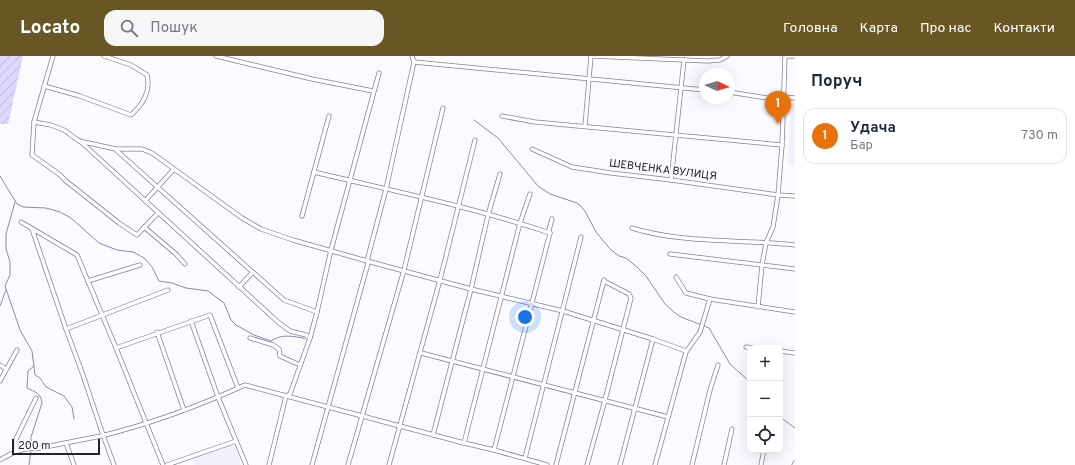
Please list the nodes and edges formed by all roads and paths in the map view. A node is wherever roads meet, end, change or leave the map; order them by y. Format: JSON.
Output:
{"nodes":[{"id":1,"x":53,"y":56,"type":"edge"},
{"id":2,"x":104,"y":56,"type":"edge"},
{"id":3,"x":216,"y":56,"type":"edge"},
{"id":4,"x":412,"y":56,"type":"edge"},
{"id":5,"x":592,"y":56,"type":"edge"},
{"id":6,"x":727,"y":56,"type":"edge"},
{"id":7,"x":786,"y":56,"type":"edge"},
{"id":8,"x":795,"y":56,"type":"edge"},
{"id":9,"x":684,"y":60,"type":"junction"},
{"id":10,"x":414,"y":62,"type":"junction"},
{"id":11,"x":379,"y":73,"type":"dead end"},
{"id":12,"x":589,"y":78,"type":"junction"},
{"id":13,"x":44,"y":86,"type":"junction"},
{"id":14,"x":681,"y":88,"type":"junction"},
{"id":15,"x":699,"y":90,"type":"edge"},
{"id":16,"x":373,"y":91,"type":"junction"},
{"id":17,"x":735,"y":93,"type":"edge"},
{"id":18,"x":784,"y":97,"type":"junction"},
{"id":19,"x":795,"y":98,"type":"edge"},
{"id":20,"x":443,"y":108,"type":"dead end"},
{"id":21,"x":330,"y":116,"type":"dead end"},
{"id":22,"x":502,"y":116,"type":"dead end"},
{"id":23,"x":34,"y":122,"type":"junction"},
{"id":24,"x":585,"y":126,"type":"junction"},
{"id":25,"x":676,"y":135,"type":"junction"},
{"id":26,"x":475,"y":140,"type":"dead end"},
{"id":27,"x":79,"y":141,"type":"junction"},
{"id":28,"x":782,"y":145,"type":"junction"},
{"id":29,"x":116,"y":149,"type":"junction"},
{"id":30,"x":532,"y":149,"type":"dead end"},
{"id":31,"x":174,"y":169,"type":"junction"},
{"id":32,"x":314,"y":172,"type":"junction"},
{"id":33,"x":500,"y":174,"type":"dead end"},
{"id":34,"x":671,"y":180,"type":"junction"},
{"id":35,"x":351,"y":181,"type":"junction"},
{"id":36,"x":158,"y":187,"type":"junction"},
{"id":37,"x":386,"y":189,"type":"junction"},
{"id":38,"x":530,"y":194,"type":"dead end"},
{"id":39,"x":778,"y":195,"type":"junction"},
{"id":40,"x":795,"y":196,"type":"edge"},
{"id":41,"x":422,"y":198,"type":"junction"},
{"id":42,"x":145,"y":201,"type":"junction"},
{"id":43,"x":458,"y":207,"type":"junction"},
{"id":44,"x":158,"y":213,"type":"junction"},
{"id":45,"x":488,"y":215,"type":"junction"},
{"id":46,"x":302,"y":216,"type":"dead end"},
{"id":47,"x":552,"y":219,"type":"dead end"},
{"id":48,"x":21,"y":222,"type":"dead end"},
{"id":49,"x":520,"y":223,"type":"junction"},
{"id":50,"x":144,"y":227,"type":"junction"},
{"id":51,"x":32,"y":228,"type":"junction"},
{"id":52,"x":632,"y":228,"type":"dead end"},
{"id":53,"x":550,"y":233,"type":"junction"},
{"id":54,"x":581,"y":237,"type":"dead end"},
{"id":55,"x":766,"y":243,"type":"junction"},
{"id":56,"x":795,"y":245,"type":"edge"},
{"id":57,"x":331,"y":250,"type":"junction"},
{"id":58,"x":670,"y":254,"type":"dead end"},
{"id":59,"x":367,"y":261,"type":"junction"},
{"id":60,"x":185,"y":264,"type":"dead end"},
{"id":61,"x":140,"y":265,"type":"dead end"},
{"id":62,"x":762,"y":265,"type":"junction"},
{"id":63,"x":795,"y":269,"type":"edge"},
{"id":64,"x":404,"y":270,"type":"junction"},
{"id":65,"x":253,"y":272,"type":"junction"},
{"id":66,"x":676,"y":278,"type":"dead end"},
{"id":67,"x":440,"y":280,"type":"junction"},
{"id":68,"x":88,"y":281,"type":"junction"},
{"id":69,"x":239,"y":287,"type":"junction"},
{"id":70,"x":471,"y":289,"type":"junction"},
{"id":71,"x":168,"y":290,"type":"dead end"},
{"id":72,"x":502,"y":296,"type":"junction"},
{"id":73,"x":710,"y":299,"type":"junction"},
{"id":74,"x":531,"y":304,"type":"junction"},
{"id":75,"x":758,"y":307,"type":"junction"},
{"id":76,"x":563,"y":311,"type":"junction"},
{"id":77,"x":317,"y":312,"type":"junction"},
{"id":78,"x":795,"y":312,"type":"edge"},
{"id":79,"x":102,"y":315,"type":"junction"},
{"id":80,"x":593,"y":320,"type":"junction"},
{"id":81,"x":191,"y":321,"type":"junction"},
{"id":82,"x":66,"y":329,"type":"junction"},
{"id":83,"x":622,"y":330,"type":"junction"},
{"id":84,"x":157,"y":332,"type":"junction"},
{"id":85,"x":250,"y":338,"type":"dead end"},
{"id":86,"x":310,"y":338,"type":"junction"},
{"id":87,"x":653,"y":338,"type":"junction"},
{"id":88,"x":116,"y":348,"type":"junction"},
{"id":89,"x":17,"y":350,"type":"dead end"},
{"id":90,"x":686,"y":351,"type":"junction"},
{"id":91,"x":783,"y":351,"type":"edge"},
{"id":92,"x":421,"y":353,"type":"junction"},
{"id":93,"x":795,"y":353,"type":"edge"},
{"id":94,"x":452,"y":361,"type":"junction"},
{"id":95,"x":0,"y":365,"type":"edge"},
{"id":96,"x":300,"y":365,"type":"junction"},
{"id":97,"x":718,"y":365,"type":"dead end"},
{"id":98,"x":6,"y":369,"type":"junction"},
{"id":99,"x":483,"y":369,"type":"junction"},
{"id":100,"x":513,"y":376,"type":"junction"},
{"id":101,"x":0,"y":381,"type":"edge"},
{"id":102,"x":544,"y":385,"type":"junction"},
{"id":103,"x":238,"y":388,"type":"junction"},
{"id":104,"x":574,"y":393,"type":"junction"},
{"id":105,"x":286,"y":396,"type":"junction"},
{"id":106,"x":218,"y":397,"type":"junction"},
{"id":107,"x":36,"y":398,"type":"dead end"},
{"id":108,"x":605,"y":400,"type":"junction"},
{"id":109,"x":327,"y":407,"type":"junction"},
{"id":110,"x":635,"y":408,"type":"junction"},
{"id":111,"x":184,"y":410,"type":"junction"},
{"id":112,"x":362,"y":416,"type":"junction"},
{"id":113,"x":668,"y":416,"type":"junction"},
{"id":114,"x":146,"y":423,"type":"junction"},
{"id":115,"x":401,"y":426,"type":"junction"},
{"id":116,"x":732,"y":429,"type":"dead end"},
{"id":117,"x":103,"y":435,"type":"junction"},
{"id":118,"x":433,"y":435,"type":"junction"},
{"id":119,"x":236,"y":441,"type":"junction"},
{"id":120,"x":464,"y":443,"type":"junction"},
{"id":121,"x":66,"y":444,"type":"junction"},
{"id":122,"x":494,"y":450,"type":"junction"},
{"id":123,"x":16,"y":452,"type":"junction"},
{"id":124,"x":763,"y":453,"type":"edge"},
{"id":125,"x":525,"y":458,"type":"junction"},
{"id":126,"x":0,"y":460,"type":"edge"},
{"id":127,"x":74,"y":465,"type":"edge"},
{"id":128,"x":114,"y":465,"type":"edge"},
{"id":129,"x":163,"y":465,"type":"edge"},
{"id":130,"x":167,"y":465,"type":"edge"},
{"id":131,"x":246,"y":465,"type":"edge"},
{"id":132,"x":269,"y":465,"type":"edge"},
{"id":133,"x":312,"y":465,"type":"edge"},
{"id":134,"x":348,"y":465,"type":"edge"},
{"id":135,"x":391,"y":465,"type":"edge"},
{"id":136,"x":547,"y":465,"type":"edge"},
{"id":137,"x":556,"y":465,"type":"edge"},
{"id":138,"x":587,"y":465,"type":"edge"},
{"id":139,"x":620,"y":465,"type":"edge"},
{"id":140,"x":655,"y":465,"type":"edge"},
{"id":141,"x":692,"y":465,"type":"edge"},
{"id":142,"x":724,"y":465,"type":"edge"},
{"id":143,"x":761,"y":465,"type":"edge"}],
"edges":[{"from":1,"to":13,"type":"street"},
{"from":2,"to":13,"type":"street"},
{"from":3,"to":16,"type":"street"},
{"from":4,"to":10,"type":"street"},
{"from":5,"to":9,"type":"street"},
{"from":5,"to":12,"type":"street"},
{"from":6,"to":9,"type":"street"},
{"from":7,"to":8,"type":"street"},
{"from":7,"to":18,"type":"street"},
{"from":9,"to":14,"type":"street"},
{"from":10,"to":12,"type":"street"},
{"from":10,"to":37,"type":"street"},
{"from":11,"to":16,"type":"street"},
{"from":12,"to":14,"type":"street"},
{"from":12,"to":24,"type":"street"},
{"from":13,"to":23,"type":"street"},
{"from":14,"to":15,"type":"street"},
{"from":14,"to":25,"type":"street"},
{"from":16,"to":35,"type":"street"},
{"from":17,"to":18,"type":"street"},
{"from":18,"to":19,"type":"street"},
{"from":18,"to":28,"type":"street"},
{"from":20,"to":41,"type":"street"},
{"from":21,"to":32,"type":"street"},
{"from":22,"to":24,"type":"street"},
{"from":23,"to":27,"type":"street"},
{"from":23,"to":50,"type":"street"},
{"from":24,"to":25,"type":"street"},
{"from":25,"to":28,"type":"street"},
{"from":25,"to":34,"type":"street"},
{"from":26,"to":43,"type":"street"},
{"from":27,"to":29,"type":"street"},
{"from":27,"to":42,"type":"street"},
{"from":28,"to":39,"type":"street"},
{"from":29,"to":31,"type":"street"},
{"from":29,"to":36,"type":"street"},
{"from":30,"to":34,"type":"street","name":"ШЕВЧЕНКА ВУЛИЦЯ"},
{"from":31,"to":36,"type":"street"},
{"from":31,"to":57,"type":"street"},
{"from":32,"to":35,"type":"street"},
{"from":32,"to":46,"type":"street"},
{"from":33,"to":45,"type":"street"},
{"from":34,"to":39,"type":"street","name":"ШЕВЧЕНКА ВУЛИЦЯ"},
{"from":35,"to":37,"type":"street"},
{"from":35,"to":57,"type":"street"},
{"from":36,"to":42,"type":"street"},
{"from":36,"to":65,"type":"street"},
{"from":37,"to":41,"type":"street"},
{"from":37,"to":59,"type":"street"},
{"from":38,"to":49,"type":"street"},
{"from":39,"to":40,"type":"street","name":"ШЕВЧЕНКА ВУЛИЦЯ"},
{"from":39,"to":55,"type":"street"},
{"from":41,"to":43,"type":"street"},
{"from":41,"to":64,"type":"street"},
{"from":42,"to":44,"type":"street"},
{"from":43,"to":45,"type":"street"},
{"from":43,"to":67,"type":"street"},
{"from":44,"to":50,"type":"street"},
{"from":44,"to":69,"type":"street"},
{"from":45,"to":49,"type":"street"},
{"from":45,"to":70,"type":"street"},
{"from":47,"to":53,"type":"street"},
{"from":48,"to":51,"type":"street"},
{"from":49,"to":53,"type":"street"},
{"from":49,"to":72,"type":"street"},
{"from":50,"to":60,"type":"street"},
{"from":51,"to":68,"type":"street"},
{"from":51,"to":82,"type":"street"},
{"from":52,"to":55,"type":"street"},
{"from":53,"to":74,"type":"street"},
{"from":54,"to":76,"type":"street"},
{"from":55,"to":56,"type":"street"},
{"from":55,"to":62,"type":"street"},
{"from":57,"to":59,"type":"street"},
{"from":57,"to":77,"type":"street"},
{"from":58,"to":62,"type":"street"},
{"from":59,"to":64,"type":"street"},
{"from":59,"to":109,"type":"street"},
{"from":61,"to":68,"type":"street"},
{"from":62,"to":63,"type":"street"},
{"from":62,"to":75,"type":"street"},
{"from":64,"to":67,"type":"street"},
{"from":64,"to":112,"type":"street"},
{"from":65,"to":69,"type":"street"},
{"from":65,"to":77,"type":"street"},
{"from":66,"to":73,"type":"street"},
{"from":67,"to":70,"type":"street"},
{"from":67,"to":92,"type":"street"},
{"from":68,"to":79,"type":"street"},
{"from":69,"to":86,"type":"street"},
{"from":70,"to":72,"type":"street"},
{"from":70,"to":94,"type":"street"},
{"from":71,"to":79,"type":"street"},
{"from":72,"to":74,"type":"street"},
{"from":72,"to":99,"type":"street"},
{"from":73,"to":75,"type":"street"},
{"from":73,"to":90,"type":"street"},
{"from":74,"to":76,"type":"street"},
{"from":74,"to":100,"type":"street"},
{"from":75,"to":78,"type":"street"},
{"from":76,"to":80,"type":"street"},
{"from":76,"to":102,"type":"street"},
{"from":77,"to":86,"type":"street"},
{"from":79,"to":82,"type":"street"},
{"from":79,"to":88,"type":"street"},
{"from":80,"to":83,"type":"street"},
{"from":80,"to":83,"type":"street"},
{"from":80,"to":104,"type":"street"},
{"from":81,"to":84,"type":"street"},
{"from":81,"to":103,"type":"street"},
{"from":81,"to":106,"type":"street"},
{"from":82,"to":117,"type":"street"},
{"from":83,"to":87,"type":"street"},
{"from":83,"to":108,"type":"street"},
{"from":84,"to":88,"type":"street"},
{"from":84,"to":111,"type":"street"},
{"from":85,"to":96,"type":"street"},
{"from":86,"to":96,"type":"street"},
{"from":87,"to":90,"type":"street"},
{"from":87,"to":110,"type":"street"},
{"from":88,"to":114,"type":"street"},
{"from":89,"to":98,"type":"street"},
{"from":90,"to":113,"type":"street"},
{"from":91,"to":93,"type":"street"},
{"from":92,"to":94,"type":"street"},
{"from":92,"to":115,"type":"street"},
{"from":94,"to":99,"type":"street"},
{"from":94,"to":118,"type":"street"},
{"from":95,"to":98,"type":"street"},
{"from":96,"to":105,"type":"street"},
{"from":97,"to":141,"type":"street"},
{"from":98,"to":101,"type":"street"},
{"from":99,"to":100,"type":"street"},
{"from":99,"to":120,"type":"street"},
{"from":100,"to":102,"type":"street"},
{"from":100,"to":122,"type":"street"},
{"from":102,"to":104,"type":"street"},
{"from":102,"to":125,"type":"street"},
{"from":103,"to":105,"type":"street"},
{"from":103,"to":106,"type":"street"},
{"from":104,"to":108,"type":"street"},
{"from":104,"to":137,"type":"street"},
{"from":105,"to":109,"type":"street"},
{"from":105,"to":132,"type":"street"},
{"from":106,"to":111,"type":"street"},
{"from":106,"to":119,"type":"street"},
{"from":107,"to":123,"type":"street"},
{"from":108,"to":110,"type":"street"},
{"from":108,"to":138,"type":"street"},
{"from":109,"to":112,"type":"street"},
{"from":109,"to":133,"type":"street"},
{"from":110,"to":113,"type":"street"},
{"from":110,"to":139,"type":"street"},
{"from":111,"to":114,"type":"street"},
{"from":112,"to":115,"type":"street"},
{"from":112,"to":134,"type":"street"},
{"from":113,"to":140,"type":"street"},
{"from":114,"to":117,"type":"street"},
{"from":114,"to":129,"type":"street"},
{"from":115,"to":118,"type":"street"},
{"from":115,"to":135,"type":"street"},
{"from":116,"to":142,"type":"street"},
{"from":117,"to":121,"type":"street"},
{"from":117,"to":128,"type":"street"},
{"from":118,"to":120,"type":"street"},
{"from":119,"to":130,"type":"street"},
{"from":119,"to":131,"type":"street"},
{"from":120,"to":122,"type":"street"},
{"from":121,"to":123,"type":"street"},
{"from":121,"to":127,"type":"street"},
{"from":122,"to":125,"type":"street"},
{"from":123,"to":126,"type":"street"},
{"from":124,"to":143,"type":"street"},
{"from":125,"to":136,"type":"street"}]}
